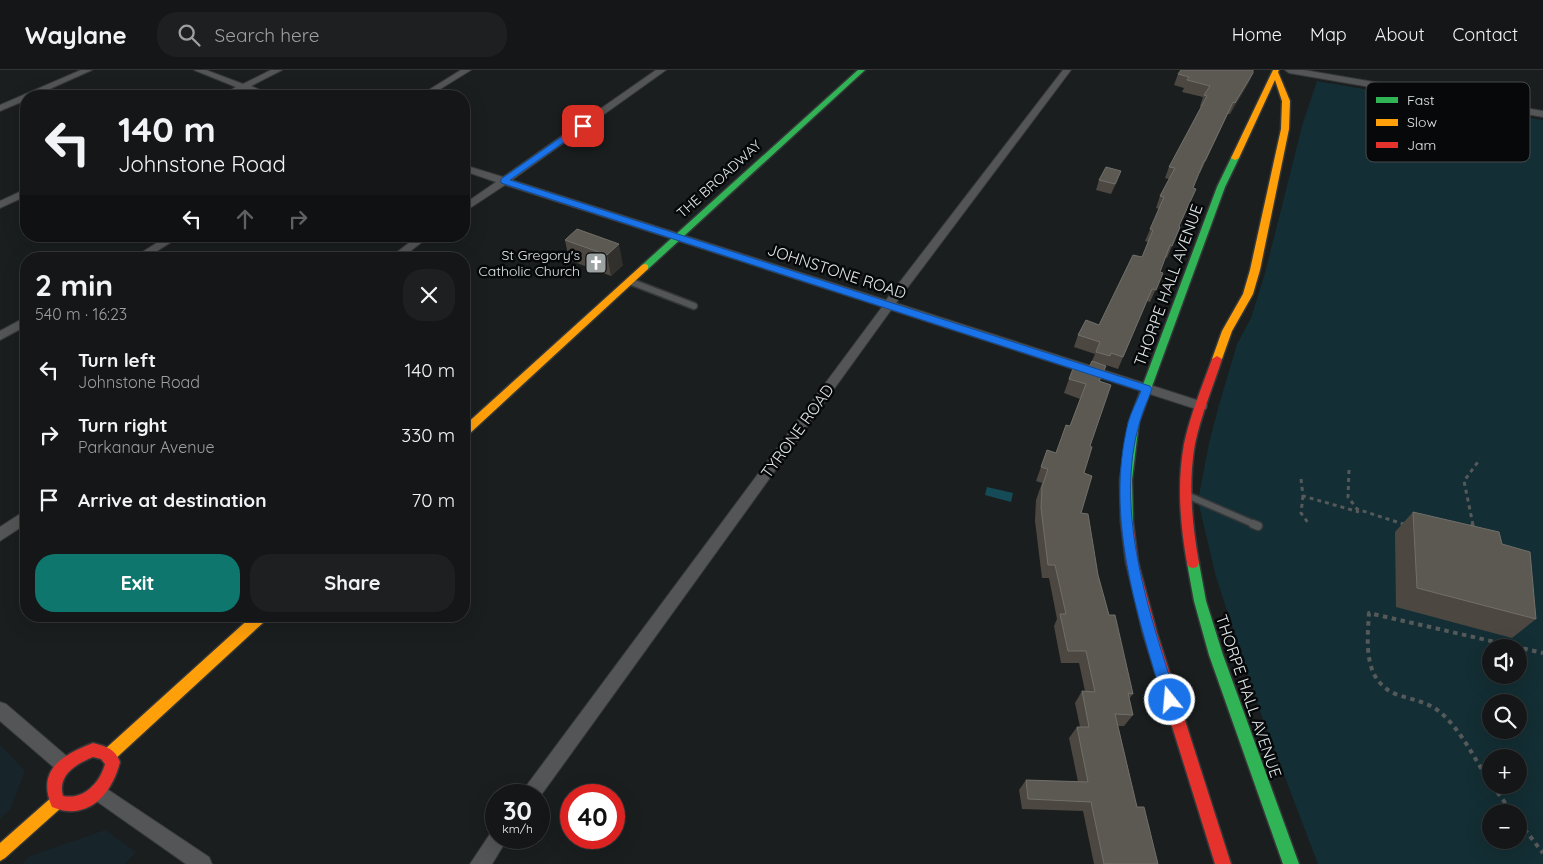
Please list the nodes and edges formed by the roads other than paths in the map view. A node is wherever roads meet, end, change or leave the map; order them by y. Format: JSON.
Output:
{"nodes":[{"id":1,"x":88,"y":70,"type":"edge"},
{"id":2,"x":198,"y":70,"type":"edge"},
{"id":3,"x":278,"y":70,"type":"edge"},
{"id":4,"x":467,"y":70,"type":"edge"},
{"id":5,"x":662,"y":70,"type":"edge"},
{"id":6,"x":862,"y":70,"type":"edge"},
{"id":7,"x":1067,"y":70,"type":"edge"},
{"id":8,"x":1289,"y":70,"type":"edge"},
{"id":9,"x":1276,"y":72,"type":"edge"},
{"id":10,"x":1366,"y":83,"type":"edge"},
{"id":11,"x":244,"y":87,"type":"junction"},
{"id":12,"x":41,"y":90,"type":"edge"},
{"id":13,"x":237,"y":90,"type":"edge"},
{"id":14,"x":252,"y":90,"type":"edge"},
{"id":15,"x":433,"y":90,"type":"edge"},
{"id":16,"x":20,"y":99,"type":"edge"},
{"id":17,"x":0,"y":108,"type":"edge"},
{"id":18,"x":1530,"y":112,"type":"edge"},
{"id":19,"x":1543,"y":114,"type":"edge"},
{"id":20,"x":470,"y":170,"type":"edge"},
{"id":21,"x":504,"y":181,"type":"junction"},
{"id":22,"x":20,"y":195,"type":"edge"},
{"id":23,"x":0,"y":205,"type":"edge"},
{"id":24,"x":470,"y":205,"type":"edge"},
{"id":25,"x":678,"y":236,"type":"junction"},
{"id":26,"x":166,"y":242,"type":"edge"},
{"id":27,"x":417,"y":242,"type":"edge"},
{"id":28,"x":148,"y":252,"type":"edge"},
{"id":29,"x":403,"y":252,"type":"edge"},
{"id":30,"x":629,"y":281,"type":"junction"},
{"id":31,"x":889,"y":305,"type":"junction"},
{"id":32,"x":694,"y":306,"type":"dead end"},
{"id":33,"x":20,"y":324,"type":"edge"},
{"id":34,"x":0,"y":336,"type":"edge"},
{"id":35,"x":1147,"y":389,"type":"junction"},
{"id":36,"x":1201,"y":406,"type":"junction"},
{"id":37,"x":470,"y":427,"type":"edge"},
{"id":38,"x":1186,"y":495,"type":"junction"},
{"id":39,"x":20,"y":520,"type":"edge"},
{"id":40,"x":1258,"y":526,"type":"dead end"},
{"id":41,"x":0,"y":535,"type":"edge"},
{"id":42,"x":254,"y":622,"type":"edge"},
{"id":43,"x":0,"y":710,"type":"edge"},
{"id":44,"x":109,"y":754,"type":"junction"},
{"id":45,"x":64,"y":765,"type":"junction"},
{"id":46,"x":538,"y":784,"type":"edge"},
{"id":47,"x":98,"y":792,"type":"junction"},
{"id":48,"x":57,"y":802,"type":"junction"},
{"id":49,"x":491,"y":849,"type":"edge"},
{"id":50,"x":0,"y":853,"type":"edge"},
{"id":51,"x":200,"y":863,"type":"edge"},
{"id":52,"x":480,"y":864,"type":"edge"},
{"id":53,"x":1223,"y":864,"type":"edge"},
{"id":54,"x":1291,"y":864,"type":"edge"}],
"edges":[{"from":1,"to":12,"type":"street"},
{"from":2,"to":11,"type":"street"},
{"from":3,"to":11,"type":"street"},
{"from":4,"to":15,"type":"street"},
{"from":5,"to":21,"type":"street"},
{"from":6,"to":25,"type":"street","name":"THE BROADWAY"},
{"from":7,"to":31,"type":"street","name":"TYRONE ROAD"},
{"from":8,"to":10,"type":"street"},
{"from":9,"to":35,"type":"street","name":"THORPE HALL AVENUE"},
{"from":9,"to":36,"type":"street","name":"THORPE HALL AVENUE"},
{"from":11,"to":13,"type":"street"},
{"from":11,"to":14,"type":"street"},
{"from":16,"to":17,"type":"street"},
{"from":18,"to":19,"type":"street"},
{"from":20,"to":21,"type":"street","name":"JOHNSTONE ROAD"},
{"from":21,"to":24,"type":"street"},
{"from":21,"to":25,"type":"street","name":"JOHNSTONE ROAD"},
{"from":22,"to":23,"type":"street"},
{"from":25,"to":30,"type":"street","name":"THE BROADWAY"},
{"from":25,"to":31,"type":"street","name":"JOHNSTONE ROAD"},
{"from":26,"to":28,"type":"street"},
{"from":27,"to":29,"type":"street"},
{"from":30,"to":32,"type":"lane"},
{"from":30,"to":37,"type":"street","name":"THE BROADWAY"},
{"from":31,"to":35,"type":"street","name":"JOHNSTONE ROAD"},
{"from":31,"to":46,"type":"street","name":"TYRONE ROAD"},
{"from":33,"to":34,"type":"street"},
{"from":35,"to":36,"type":"street","name":"JOHNSTONE ROAD"},
{"from":35,"to":53,"type":"street","name":"THORPE HALL AVENUE"},
{"from":36,"to":38,"type":"street","name":"THORPE HALL AVENUE"},
{"from":38,"to":40,"type":"lane"},
{"from":38,"to":54,"type":"street","name":"THORPE HALL AVENUE"},
{"from":39,"to":41,"type":"street"},
{"from":42,"to":44,"type":"street"},
{"from":43,"to":45,"type":"street"},
{"from":44,"to":45,"type":"street"},
{"from":44,"to":47,"type":"street"},
{"from":45,"to":48,"type":"street"},
{"from":47,"to":48,"type":"street"},
{"from":47,"to":51,"type":"street"},
{"from":48,"to":50,"type":"street"},
{"from":49,"to":52,"type":"street"}]}
